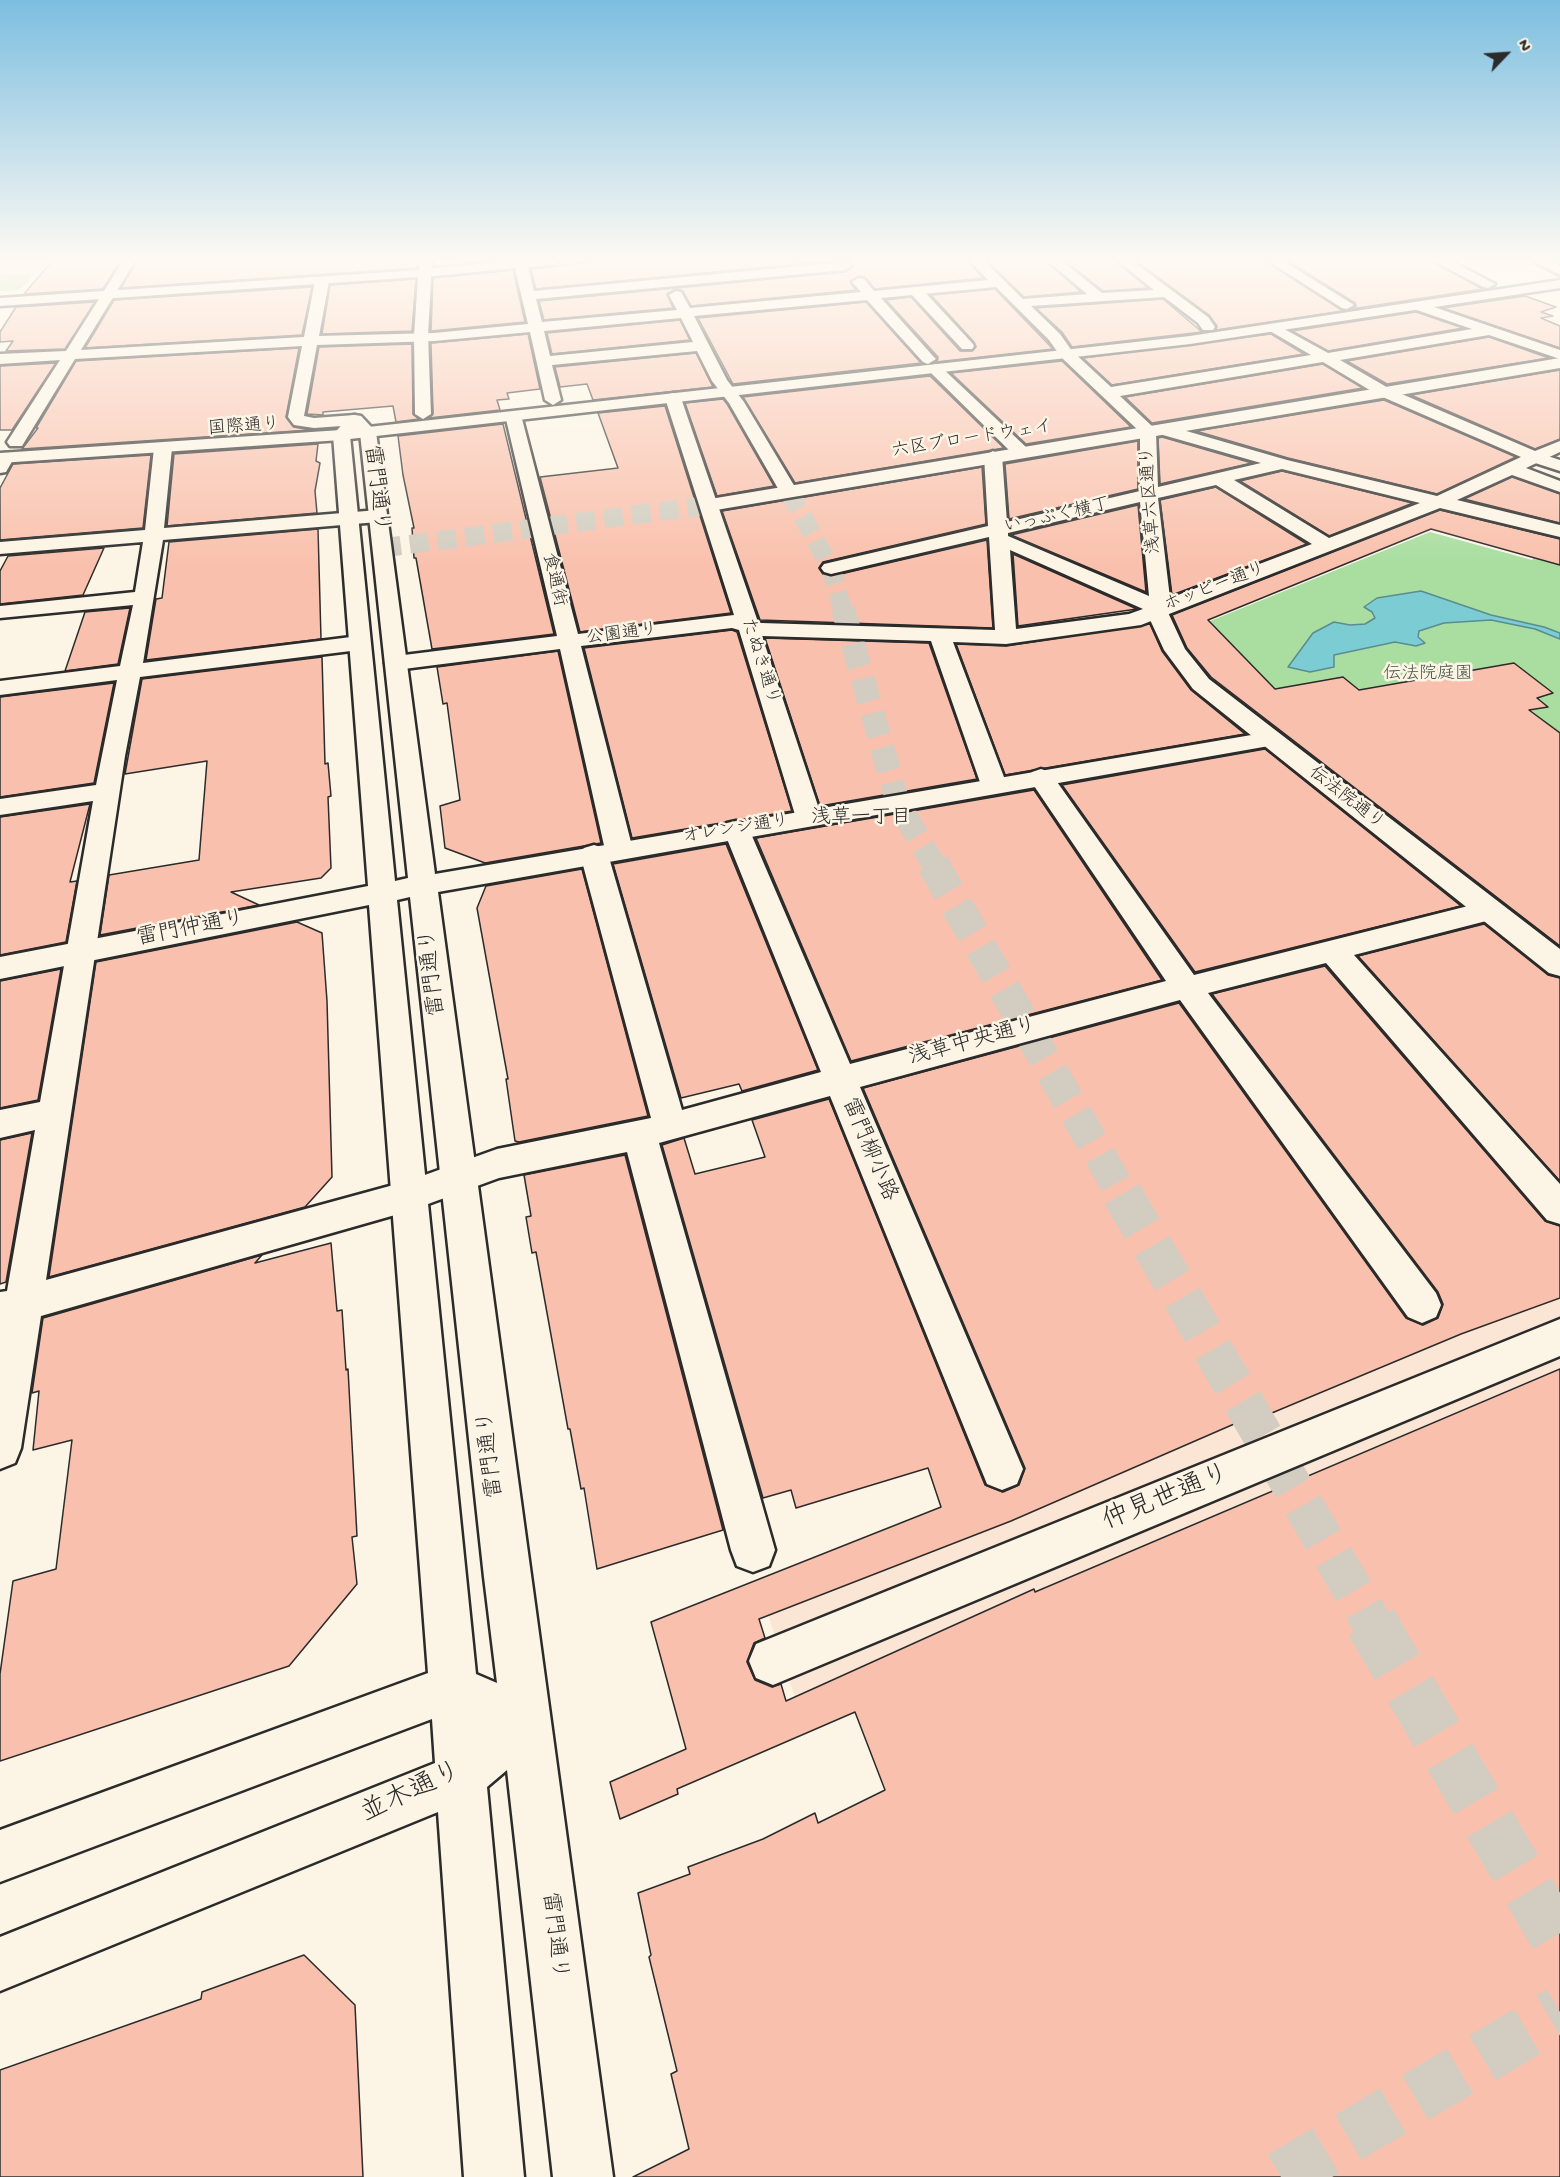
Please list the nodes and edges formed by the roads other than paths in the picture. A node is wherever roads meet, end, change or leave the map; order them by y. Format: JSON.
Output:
{"nodes":[{"id":1,"x":64,"y":363,"type":"edge"},
{"id":2,"x":307,"y":363,"type":"edge"},
{"id":3,"x":422,"y":363,"type":"edge"},
{"id":4,"x":544,"y":363,"type":"edge"},
{"id":5,"x":711,"y":363,"type":"edge"},
{"id":6,"x":944,"y":363,"type":"edge"},
{"id":7,"x":1075,"y":363,"type":"edge"},
{"id":8,"x":1295,"y":363,"type":"edge"},
{"id":9,"x":1332,"y":363,"type":"edge"},
{"id":10,"x":1560,"y":363,"type":"edge"},
{"id":11,"x":931,"y":364,"type":"junction"},
{"id":12,"x":725,"y":387,"type":"junction"},
{"id":13,"x":1384,"y":392,"type":"junction"},
{"id":14,"x":1106,"y":393,"type":"junction"},
{"id":15,"x":673,"y":398,"type":"junction"},
{"id":16,"x":553,"y":400,"type":"junction"},
{"id":17,"x":423,"y":414,"type":"junction"},
{"id":18,"x":513,"y":415,"type":"junction"},
{"id":19,"x":354,"y":429,"type":"junction"},
{"id":20,"x":1155,"y":430,"type":"junction"},
{"id":21,"x":163,"y":447,"type":"junction"},
{"id":22,"x":1021,"y":452,"type":"junction"},
{"id":23,"x":1559,"y":452,"type":"edge"},
{"id":24,"x":4,"y":454,"type":"edge"},
{"id":25,"x":993,"y":456,"type":"junction"},
{"id":26,"x":1535,"y":458,"type":"junction"},
{"id":27,"x":1282,"y":464,"type":"junction"},
{"id":28,"x":1512,"y":469,"type":"junction"},
{"id":29,"x":1219,"y":479,"type":"junction"},
{"id":30,"x":1560,"y":487,"type":"edge"},
{"id":31,"x":789,"y":492,"type":"junction"},
{"id":32,"x":1149,"y":496,"type":"junction"},
{"id":33,"x":1436,"y":503,"type":"junction"},
{"id":34,"x":710,"y":505,"type":"junction"},
{"id":35,"x":363,"y":518,"type":"junction"},
{"id":36,"x":1560,"y":531,"type":"edge"},
{"id":37,"x":154,"y":535,"type":"junction"},
{"id":38,"x":1000,"y":535,"type":"junction"},
{"id":39,"x":1327,"y":545,"type":"junction"},
{"id":40,"x":0,"y":548,"type":"edge"},
{"id":41,"x":831,"y":568,"type":"dead end"},
{"id":42,"x":145,"y":597,"type":"junction"},
{"id":43,"x":1159,"y":610,"type":"junction"},
{"id":44,"x":0,"y":612,"type":"edge"},
{"id":45,"x":747,"y":625,"type":"junction"},
{"id":46,"x":849,"y":630,"type":"joint"},
{"id":47,"x":939,"y":633,"type":"junction"},
{"id":48,"x":1006,"y":637,"type":"junction"},
{"id":49,"x":568,"y":641,"type":"junction"},
{"id":50,"x":359,"y":643,"type":"junction"},
{"id":51,"x":396,"y":663,"type":"junction"},
{"id":52,"x":129,"y":672,"type":"junction"},
{"id":53,"x":0,"y":688,"type":"edge"},
{"id":54,"x":1269,"y":739,"type":"junction"},
{"id":55,"x":1041,"y":777,"type":"junction"},
{"id":56,"x":994,"y":785,"type":"junction"},
{"id":57,"x":107,"y":791,"type":"junction"},
{"id":58,"x":0,"y":807,"type":"edge"},
{"id":59,"x":809,"y":818,"type":"junction"},
{"id":60,"x":736,"y":829,"type":"junction"},
{"id":61,"x":607,"y":852,"type":"junction"},
{"id":62,"x":423,"y":885,"type":"junction"},
{"id":63,"x":382,"y":892,"type":"junction"},
{"id":64,"x":1488,"y":911,"type":"junction"},
{"id":65,"x":1333,"y":951,"type":"junction"},
{"id":66,"x":81,"y":952,"type":"junction"},
{"id":67,"x":1560,"y":965,"type":"edge"},
{"id":68,"x":0,"y":968,"type":"edge"},
{"id":69,"x":1187,"y":988,"type":"junction"},
{"id":70,"x":839,"y":1080,"type":"junction"},
{"id":71,"x":55,"y":1112,"type":"junction"},
{"id":72,"x":0,"y":1124,"type":"edge"},
{"id":73,"x":655,"y":1131,"type":"junction"},
{"id":74,"x":459,"y":1176,"type":"junction"},
{"id":75,"x":409,"y":1196,"type":"junction"},
{"id":76,"x":1560,"y":1209,"type":"edge"},
{"id":77,"x":1422,"y":1305,"type":"dead end"},
{"id":78,"x":12,"y":1307,"type":"edge"},
{"id":79,"x":1560,"y":1336,"type":"edge"},
{"id":80,"x":0,"y":1448,"type":"edge"},
{"id":81,"x":1002,"y":1469,"type":"dead end"},
{"id":82,"x":753,"y":1550,"type":"dead end"},
{"id":83,"x":773,"y":1661,"type":"dead end"},
{"id":84,"x":452,"y":1688,"type":"junction"},
{"id":85,"x":525,"y":1720,"type":"junction"},
{"id":86,"x":460,"y":1778,"type":"junction"},
{"id":87,"x":0,"y":1856,"type":"edge"},
{"id":88,"x":0,"y":1964,"type":"edge"},
{"id":89,"x":494,"y":2177,"type":"edge"},
{"id":90,"x":583,"y":2177,"type":"edge"}],
"edges":[{"from":1,"to":24,"type":"street"},
{"from":2,"to":19,"type":"street"},
{"from":3,"to":17,"type":"street"},
{"from":4,"to":16,"type":"street"},
{"from":5,"to":12,"type":"street"},
{"from":6,"to":11,"type":"street","name":"国際通り"},
{"from":7,"to":14,"type":"street","name":"浅草六区通り"},
{"from":8,"to":14,"type":"street"},
{"from":9,"to":13,"type":"street"},
{"from":10,"to":13,"type":"street","name":"六区ブロードウェイ"},
{"from":11,"to":12,"type":"street","name":"国際通り"},
{"from":11,"to":22,"type":"street"},
{"from":12,"to":15,"type":"street","name":"国際通り"},
{"from":12,"to":16,"type":"street","name":"国際通り"},
{"from":12,"to":31,"type":"street"},
{"from":13,"to":20,"type":"street","name":"六区ブロードウェイ"},
{"from":13,"to":26,"type":"street"},
{"from":14,"to":20,"type":"street","name":"浅草六区通り"},
{"from":15,"to":18,"type":"street","name":"国際通り"},
{"from":15,"to":34,"type":"street","name":"たぬき通り"},
{"from":16,"to":17,"type":"street","name":"国際通り"},
{"from":17,"to":19,"type":"street","name":"国際通り"},
{"from":18,"to":19,"type":"street","name":"国際通り"},
{"from":18,"to":49,"type":"street","name":"食通街"},
{"from":19,"to":21,"type":"street","name":"国際通り"},
{"from":19,"to":24,"type":"street","name":"国際通り"},
{"from":19,"to":35,"type":"street","name":"雷門通り"},
{"from":20,"to":22,"type":"street","name":"六区ブロードウェイ"},
{"from":20,"to":27,"type":"street"},
{"from":20,"to":32,"type":"street","name":"浅草六区通り"},
{"from":21,"to":24,"type":"street","name":"国際通り"},
{"from":21,"to":37,"type":"street"},
{"from":22,"to":25,"type":"street","name":"六区ブロードウェイ"},
{"from":23,"to":26,"type":"street","name":"ホッピー通り"},
{"from":25,"to":31,"type":"street","name":"六区ブロードウェイ"},
{"from":25,"to":38,"type":"street"},
{"from":26,"to":28,"type":"street","name":"ホッピー通り"},
{"from":27,"to":29,"type":"street","name":"いっぷく横丁"},
{"from":27,"to":33,"type":"street"},
{"from":28,"to":30,"type":"street"},
{"from":28,"to":33,"type":"street","name":"ホッピー通り"},
{"from":29,"to":32,"type":"street","name":"いっぷく横丁"},
{"from":29,"to":39,"type":"street"},
{"from":31,"to":34,"type":"street","name":"六区ブロードウェイ"},
{"from":32,"to":38,"type":"street","name":"いっぷく横丁"},
{"from":32,"to":43,"type":"street","name":"浅草六区通り"},
{"from":33,"to":36,"type":"street"},
{"from":33,"to":39,"type":"street","name":"ホッピー通り"},
{"from":34,"to":45,"type":"street","name":"たぬき通り"},
{"from":35,"to":37,"type":"street"},
{"from":35,"to":50,"type":"street","name":"雷門通り"},
{"from":35,"to":51,"type":"street","name":"雷門通り"},
{"from":37,"to":40,"type":"street"},
{"from":37,"to":42,"type":"street"},
{"from":38,"to":41,"type":"street","name":"いっぷく横丁"},
{"from":38,"to":43,"type":"street"},
{"from":38,"to":48,"type":"street"},
{"from":39,"to":43,"type":"street","name":"ホッピー通り"},
{"from":42,"to":44,"type":"street"},
{"from":42,"to":52,"type":"street"},
{"from":43,"to":48,"type":"street","name":"ホッピー通り"},
{"from":43,"to":54,"type":"street","name":"伝法院通り"},
{"from":45,"to":46,"type":"street","name":"公園通り"},
{"from":45,"to":49,"type":"street","name":"公園通り"},
{"from":45,"to":59,"type":"street","name":"たぬき通り"},
{"from":46,"to":47,"type":"street","name":"ホッピー通り"},
{"from":47,"to":48,"type":"street","name":"ホッピー通り"},
{"from":47,"to":56,"type":"street"},
{"from":49,"to":51,"type":"street","name":"公園通り"},
{"from":49,"to":61,"type":"street","name":"食通街"},
{"from":50,"to":52,"type":"street"},
{"from":50,"to":63,"type":"street","name":"雷門通り"},
{"from":51,"to":62,"type":"street","name":"雷門通り"},
{"from":52,"to":53,"type":"street"},
{"from":52,"to":57,"type":"street"},
{"from":54,"to":55,"type":"street","name":"オレンジ通り"},
{"from":54,"to":64,"type":"street","name":"伝法院通り"},
{"from":55,"to":56,"type":"street","name":"オレンジ通り"},
{"from":55,"to":69,"type":"street"},
{"from":56,"to":59,"type":"street","name":"オレンジ通り"},
{"from":57,"to":58,"type":"street"},
{"from":57,"to":66,"type":"street"},
{"from":59,"to":60,"type":"street","name":"オレンジ通り"},
{"from":60,"to":61,"type":"street","name":"オレンジ通り"},
{"from":60,"to":70,"type":"street","name":"雷門柳小路"},
{"from":61,"to":62,"type":"street","name":"オレンジ通り"},
{"from":61,"to":73,"type":"street","name":"食通街"},
{"from":62,"to":63,"type":"street","name":"オレンジ通り"},
{"from":62,"to":74,"type":"street","name":"雷門通り"},
{"from":63,"to":66,"type":"street","name":"雷門仲通り"},
{"from":63,"to":75,"type":"street","name":"雷門通り"},
{"from":64,"to":65,"type":"street","name":"浅草中央通り"},
{"from":64,"to":67,"type":"street","name":"伝法院通り"},
{"from":65,"to":69,"type":"street","name":"浅草中央通り"},
{"from":65,"to":76,"type":"street"},
{"from":66,"to":68,"type":"street","name":"雷門仲通り"},
{"from":66,"to":71,"type":"street"},
{"from":69,"to":70,"type":"street","name":"浅草中央通り"},
{"from":69,"to":77,"type":"street"},
{"from":70,"to":73,"type":"street","name":"浅草中央通り"},
{"from":70,"to":81,"type":"street","name":"雷門柳小路"},
{"from":71,"to":72,"type":"street"},
{"from":71,"to":78,"type":"street"},
{"from":73,"to":74,"type":"street","name":"浅草中央通り"},
{"from":73,"to":82,"type":"street","name":"食通街"},
{"from":74,"to":75,"type":"street","name":"浅草中央通り"},
{"from":74,"to":85,"type":"street","name":"雷門通り"},
{"from":75,"to":78,"type":"street","name":"浅草中央通り"},
{"from":75,"to":84,"type":"street","name":"雷門通り"},
{"from":78,"to":80,"type":"street"},
{"from":79,"to":83,"type":"street","name":"仲見世通り"},
{"from":84,"to":85,"type":"street"},
{"from":84,"to":86,"type":"street","name":"雷門通り"},
{"from":84,"to":87,"type":"street"},
{"from":85,"to":86,"type":"street","name":"並木通り"},
{"from":85,"to":90,"type":"street","name":"雷門通り"},
{"from":86,"to":88,"type":"street","name":"並木通り"},
{"from":86,"to":89,"type":"street","name":"雷門通り"}]}
